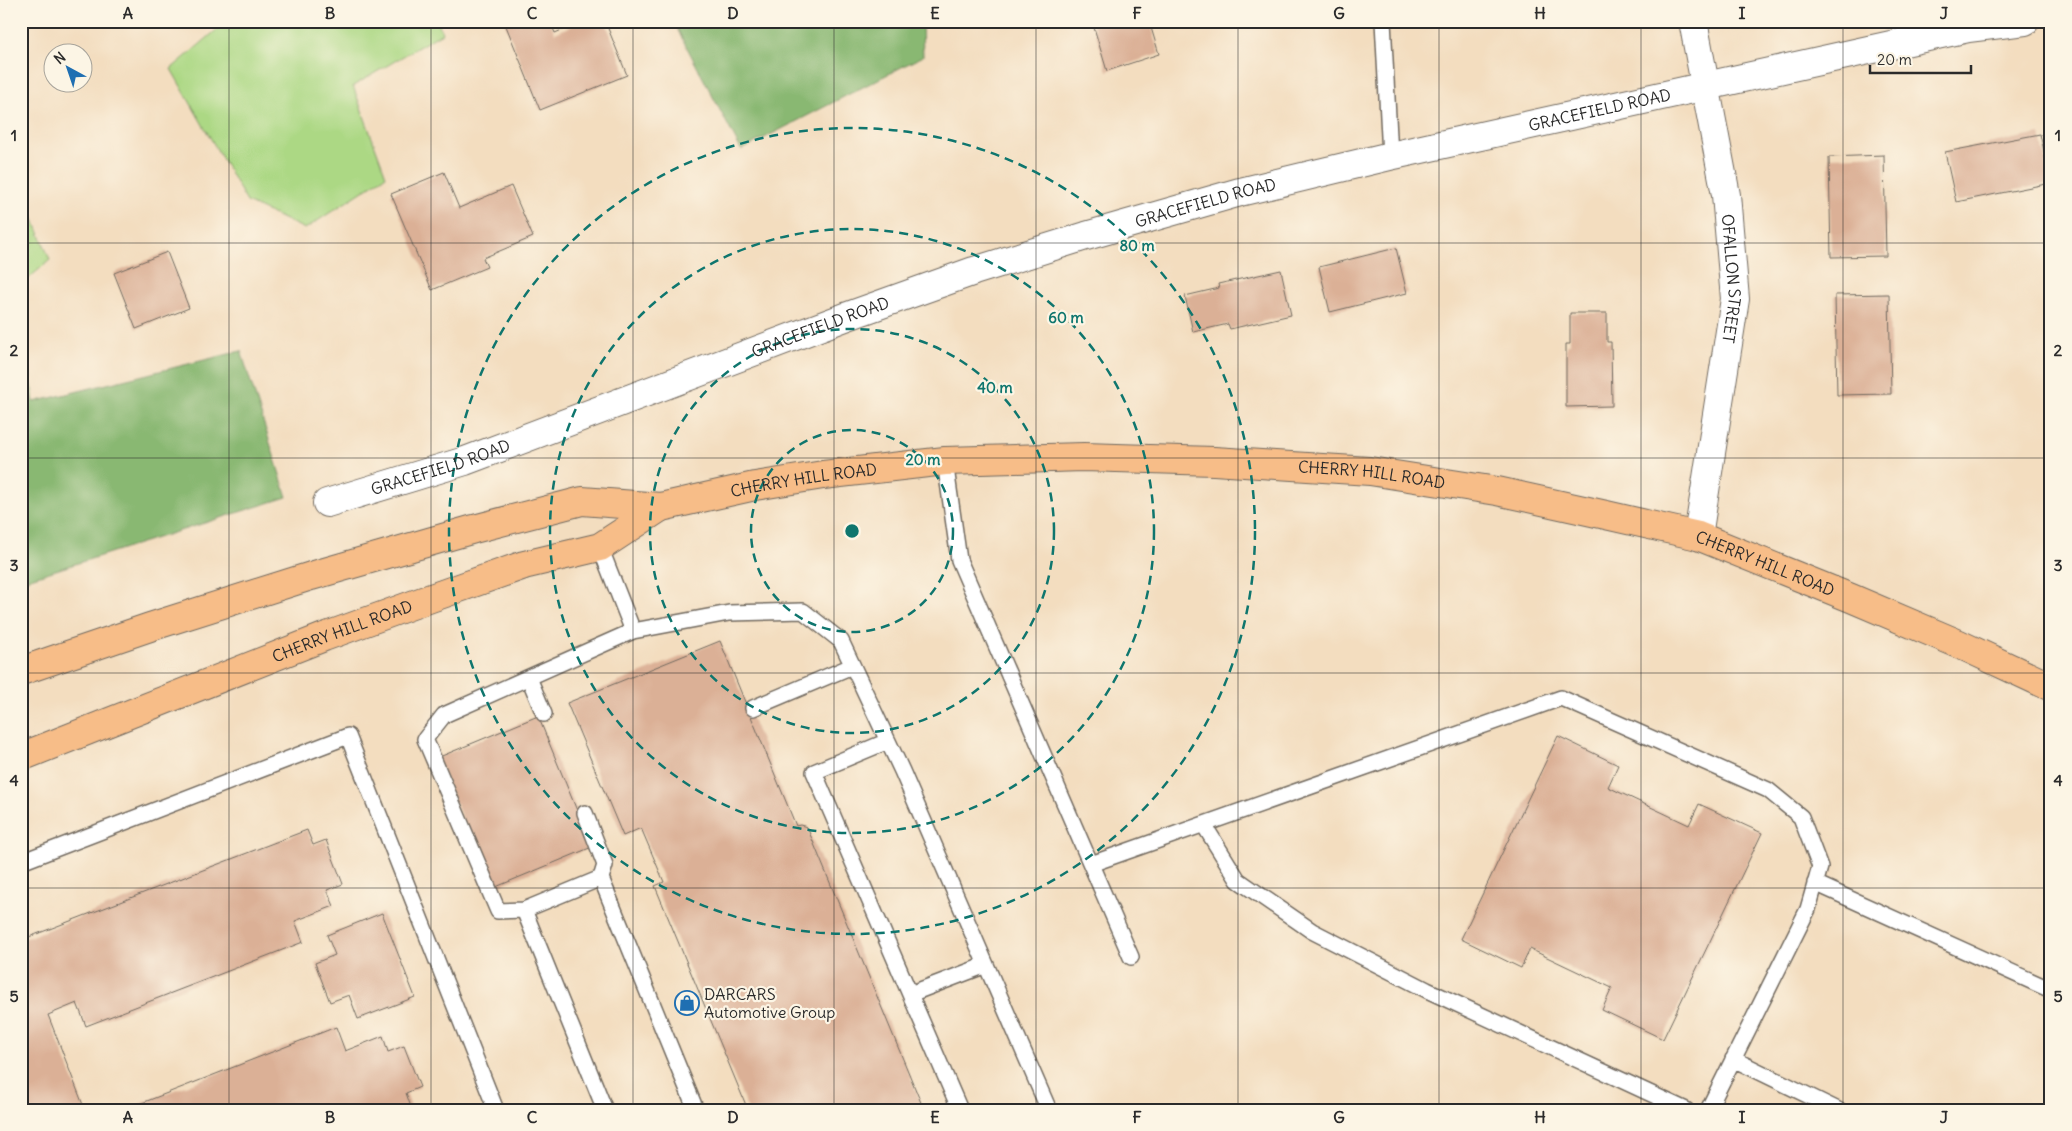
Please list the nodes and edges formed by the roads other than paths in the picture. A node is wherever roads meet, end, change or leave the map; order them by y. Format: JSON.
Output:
{"nodes":[{"id":1,"x":1383,"y":21,"type":"edge"},
{"id":2,"x":1693,"y":21,"type":"edge"},
{"id":3,"x":2025,"y":21,"type":"edge"},
{"id":4,"x":1706,"y":86,"type":"junction"},
{"id":5,"x":1390,"y":156,"type":"junction"},
{"id":6,"x":946,"y":461,"type":"junction"},
{"id":7,"x":327,"y":503,"type":"dead end"},
{"id":8,"x":661,"y":507,"type":"junction"},
{"id":9,"x":1698,"y":536,"type":"junction"},
{"id":10,"x":600,"y":547,"type":"junction"},
{"id":11,"x":633,"y":631,"type":"junction"},
{"id":12,"x":852,"y":666,"type":"junction"},
{"id":13,"x":21,"y":671,"type":"edge"},
{"id":14,"x":529,"y":678,"type":"junction"},
{"id":15,"x":2051,"y":687,"type":"edge"},
{"id":16,"x":753,"y":708,"type":"dead end"},
{"id":17,"x":544,"y":714,"type":"dead end"},
{"id":18,"x":888,"y":741,"type":"junction"},
{"id":19,"x":21,"y":757,"type":"edge"},
{"id":20,"x":585,"y":813,"type":"dead end"},
{"id":21,"x":1204,"y":825,"type":"junction"},
{"id":22,"x":21,"y":862,"type":"edge"},
{"id":23,"x":1091,"y":864,"type":"junction"},
{"id":24,"x":602,"y":878,"type":"junction"},
{"id":25,"x":1815,"y":883,"type":"junction"},
{"id":26,"x":524,"y":910,"type":"junction"},
{"id":27,"x":1131,"y":957,"type":"dead end"},
{"id":28,"x":986,"y":965,"type":"junction"},
{"id":29,"x":2051,"y":990,"type":"edge"},
{"id":30,"x":910,"y":994,"type":"junction"},
{"id":31,"x":1733,"y":1059,"type":"junction"},
{"id":32,"x":496,"y":1110,"type":"edge"},
{"id":33,"x":606,"y":1110,"type":"edge"},
{"id":34,"x":696,"y":1110,"type":"edge"},
{"id":35,"x":960,"y":1110,"type":"edge"},
{"id":36,"x":1049,"y":1110,"type":"edge"},
{"id":37,"x":1686,"y":1110,"type":"edge"},
{"id":38,"x":1708,"y":1110,"type":"edge"},
{"id":39,"x":1838,"y":1110,"type":"edge"}],
"edges":[{"from":1,"to":5,"type":"lane"},
{"from":2,"to":4,"type":"street","name":"OFALLON STREET"},
{"from":3,"to":4,"type":"street","name":"GRACEFIELD ROAD"},
{"from":4,"to":5,"type":"street","name":"GRACEFIELD ROAD"},
{"from":4,"to":9,"type":"street","name":"OFALLON STREET"},
{"from":5,"to":7,"type":"street","name":"GRACEFIELD ROAD"},
{"from":6,"to":8,"type":"main road","name":"CHERRY HILL ROAD"},
{"from":6,"to":9,"type":"main road","name":"CHERRY HILL ROAD"},
{"from":6,"to":23,"type":"lane"},
{"from":8,"to":10,"type":"main road","name":"CHERRY HILL ROAD"},
{"from":8,"to":13,"type":"main road","name":"CHERRY HILL ROAD"},
{"from":9,"to":15,"type":"main road","name":"CHERRY HILL ROAD"},
{"from":10,"to":11,"type":"lane"},
{"from":10,"to":19,"type":"main road","name":"CHERRY HILL ROAD"},
{"from":11,"to":12,"type":"lane"},
{"from":11,"to":14,"type":"lane"},
{"from":12,"to":16,"type":"lane"},
{"from":12,"to":18,"type":"lane"},
{"from":14,"to":17,"type":"lane"},
{"from":14,"to":26,"type":"lane"},
{"from":18,"to":28,"type":"lane"},
{"from":18,"to":30,"type":"lane"},
{"from":20,"to":24,"type":"lane"},
{"from":21,"to":23,"type":"lane"},
{"from":21,"to":25,"type":"lane"},
{"from":21,"to":37,"type":"lane"},
{"from":22,"to":32,"type":"lane"},
{"from":23,"to":27,"type":"lane"},
{"from":24,"to":26,"type":"lane"},
{"from":24,"to":34,"type":"lane"},
{"from":25,"to":29,"type":"lane"},
{"from":25,"to":31,"type":"lane"},
{"from":26,"to":33,"type":"lane"},
{"from":28,"to":30,"type":"lane"},
{"from":28,"to":36,"type":"lane"},
{"from":30,"to":35,"type":"lane"},
{"from":31,"to":38,"type":"lane"},
{"from":31,"to":39,"type":"lane"}]}
